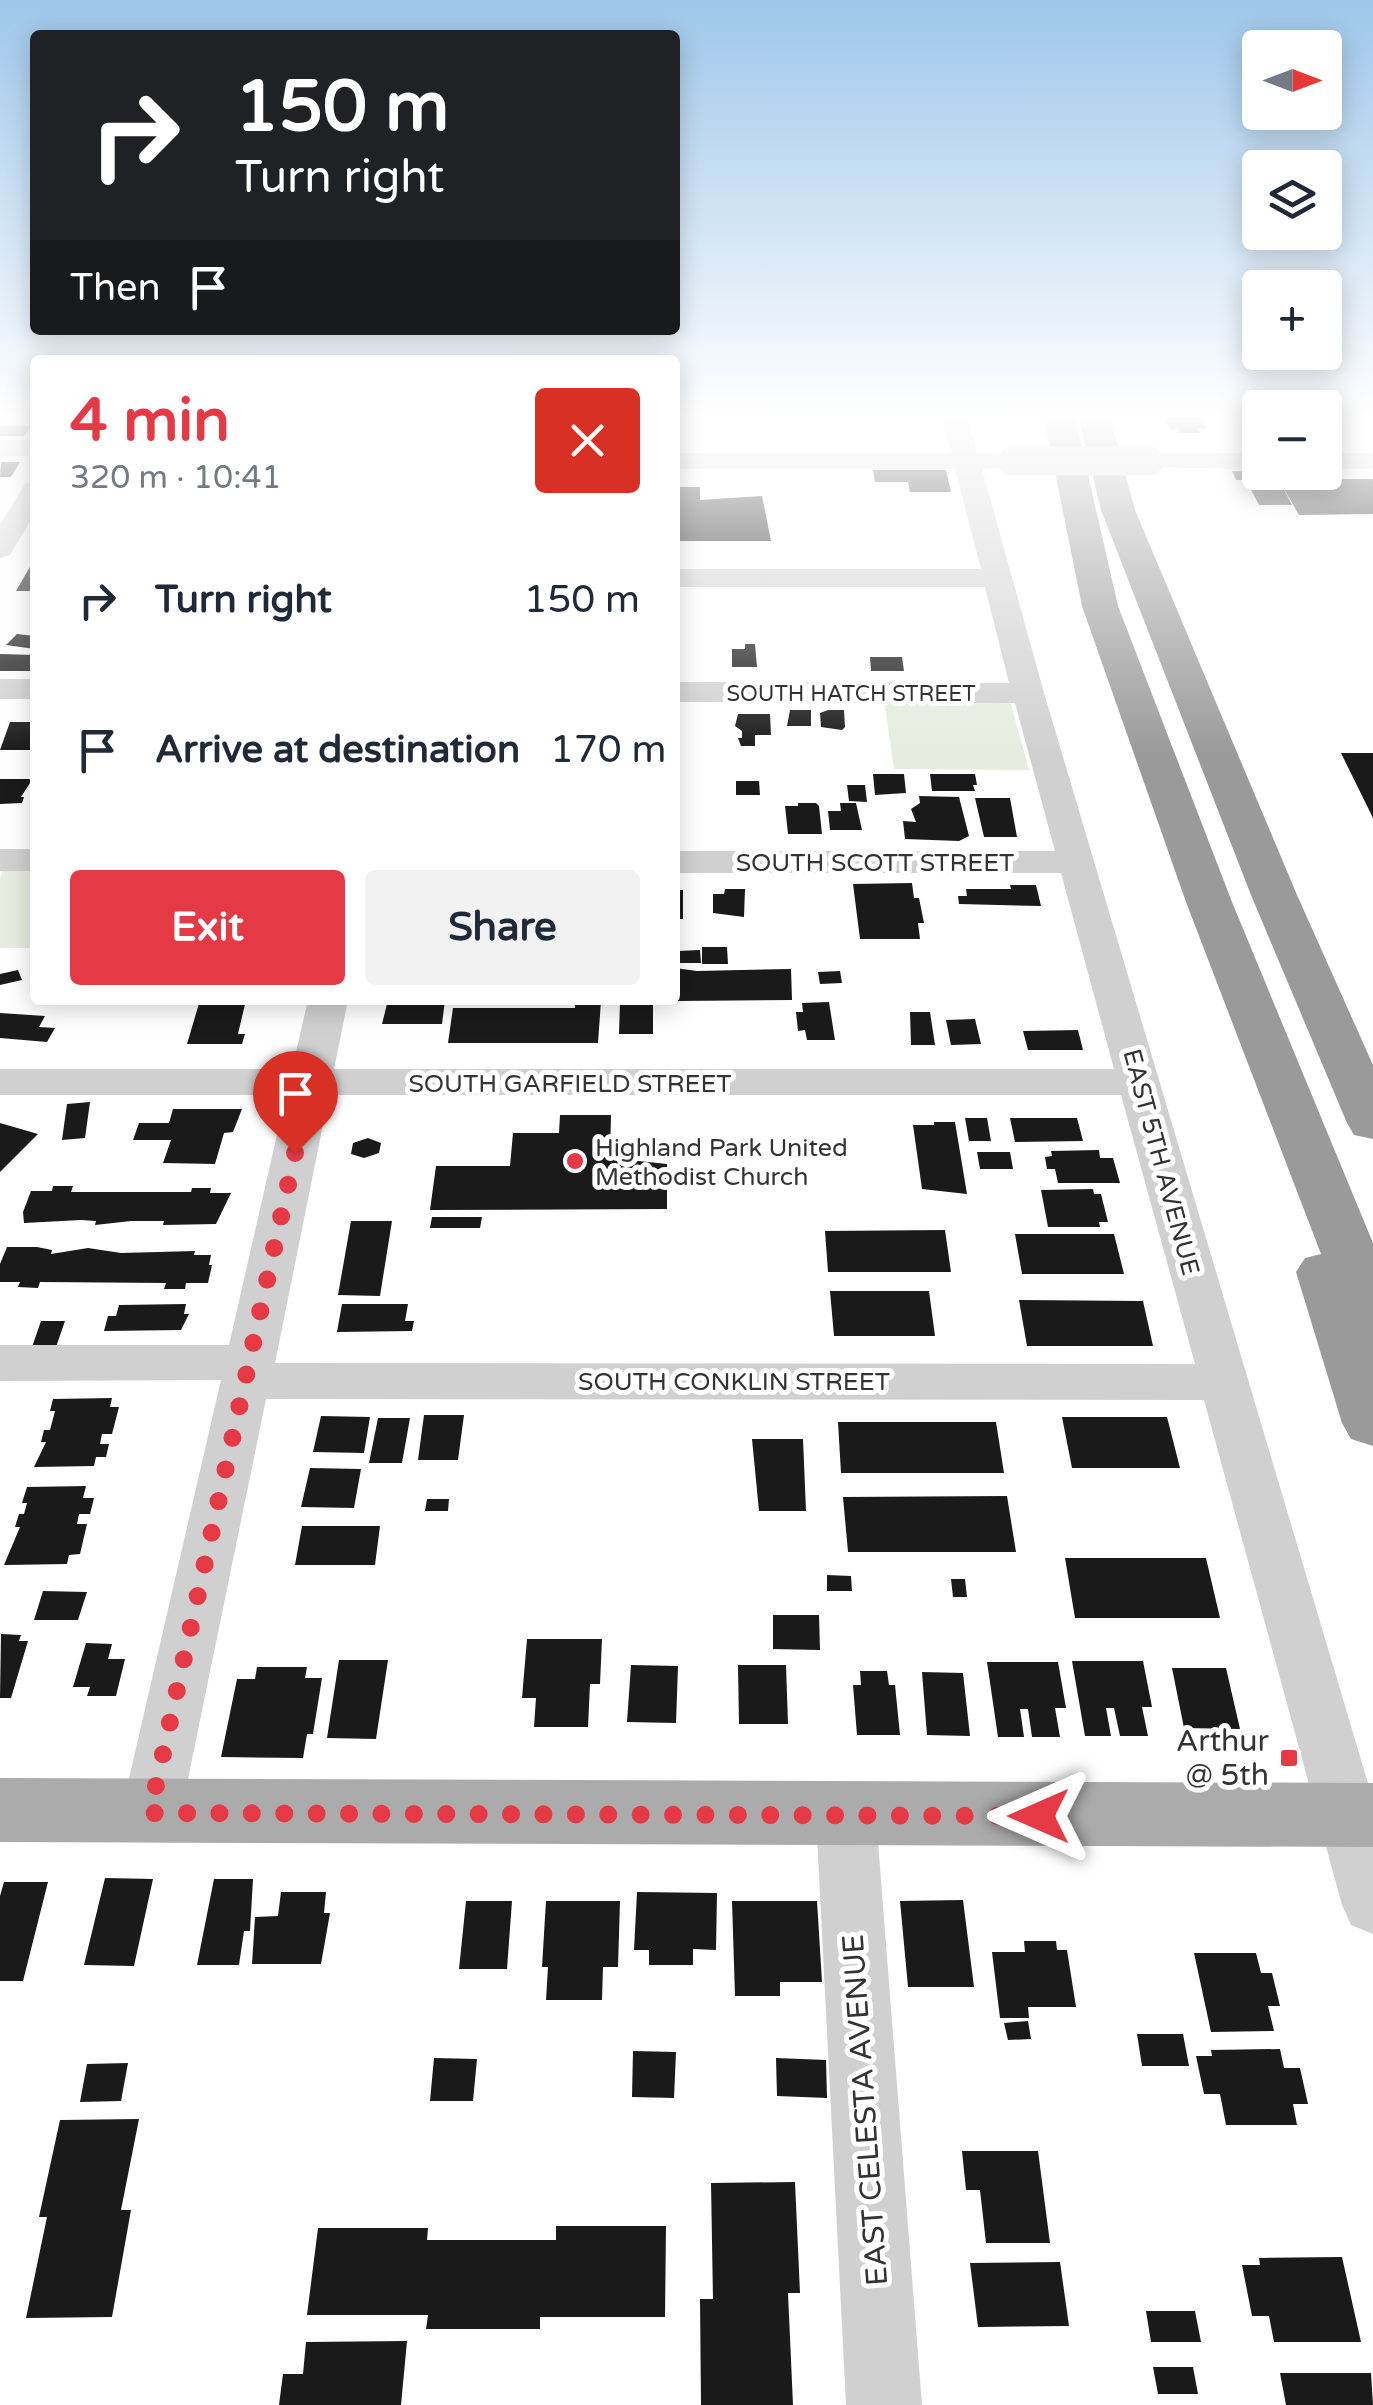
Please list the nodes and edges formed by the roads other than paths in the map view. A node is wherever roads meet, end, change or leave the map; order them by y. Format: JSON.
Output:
{"nodes":[{"id":1,"x":984,"y":530,"type":"edge"},
{"id":2,"x":1083,"y":530,"type":"edge"},
{"id":3,"x":1126,"y":530,"type":"edge"},
{"id":4,"x":680,"y":578,"type":"edge"},
{"id":5,"x":996,"y":578,"type":"junction"},
{"id":6,"x":0,"y":689,"type":"edge"},
{"id":7,"x":30,"y":689,"type":"edge"},
{"id":8,"x":680,"y":692,"type":"edge"},
{"id":9,"x":1028,"y":693,"type":"junction"},
{"id":10,"x":0,"y":860,"type":"edge"},
{"id":11,"x":30,"y":860,"type":"edge"},
{"id":12,"x":680,"y":862,"type":"edge"},
{"id":13,"x":1076,"y":862,"type":"junction"},
{"id":14,"x":1274,"y":895,"type":"junction"},
{"id":15,"x":1208,"y":902,"type":"junction"},
{"id":16,"x":327,"y":1005,"type":"edge"},
{"id":17,"x":0,"y":1082,"type":"edge"},
{"id":18,"x":1140,"y":1082,"type":"junction"},
{"id":19,"x":310,"y":1083,"type":"junction"},
{"id":20,"x":1373,"y":1088,"type":"edge"},
{"id":21,"x":1373,"y":1123,"type":"edge"},
{"id":22,"x":1373,"y":1314,"type":"edge"},
{"id":23,"x":0,"y":1363,"type":"edge"},
{"id":24,"x":249,"y":1371,"type":"junction"},
{"id":25,"x":1222,"y":1382,"type":"junction"},
{"id":26,"x":1373,"y":1422,"type":"edge"},
{"id":27,"x":0,"y":1810,"type":"edge"},
{"id":28,"x":150,"y":1813,"type":"junction"},
{"id":29,"x":1360,"y":1815,"type":"edge"},
{"id":30,"x":846,"y":1816,"type":"junction"},
{"id":31,"x":1373,"y":1905,"type":"edge"},
{"id":32,"x":884,"y":2405,"type":"edge"}],
"edges":[{"from":1,"to":5,"type":"street","name":"EAST 5TH AVENUE"},
{"from":2,"to":15,"type":"highway"},
{"from":3,"to":14,"type":"highway"},
{"from":4,"to":5,"type":"street"},
{"from":5,"to":9,"type":"street","name":"EAST 5TH AVENUE"},
{"from":6,"to":7,"type":"street"},
{"from":8,"to":9,"type":"street","name":"SOUTH HATCH STREET"},
{"from":9,"to":13,"type":"street","name":"EAST 5TH AVENUE"},
{"from":10,"to":11,"type":"street"},
{"from":12,"to":13,"type":"street","name":"SOUTH SCOTT STREET"},
{"from":13,"to":18,"type":"street","name":"EAST 5TH AVENUE"},
{"from":14,"to":20,"type":"highway"},
{"from":14,"to":21,"type":"highway"},
{"from":15,"to":22,"type":"highway"},
{"from":15,"to":26,"type":"highway"},
{"from":16,"to":19,"type":"street"},
{"from":17,"to":19,"type":"street","name":"SOUTH GARFIELD STREET"},
{"from":18,"to":19,"type":"street","name":"SOUTH GARFIELD STREET"},
{"from":18,"to":25,"type":"street","name":"EAST 5TH AVENUE"},
{"from":19,"to":24,"type":"street"},
{"from":23,"to":24,"type":"street","name":"SOUTH CONKLIN STREET"},
{"from":24,"to":25,"type":"street","name":"SOUTH CONKLIN STREET"},
{"from":24,"to":28,"type":"street"},
{"from":25,"to":29,"type":"street","name":"EAST 5TH AVENUE"},
{"from":27,"to":28,"type":"main road"},
{"from":28,"to":30,"type":"main road"},
{"from":29,"to":30,"type":"main road"},
{"from":29,"to":31,"type":"street","name":"EAST 5TH AVENUE"},
{"from":30,"to":32,"type":"street","name":"EAST CELESTA AVENUE"}]}
